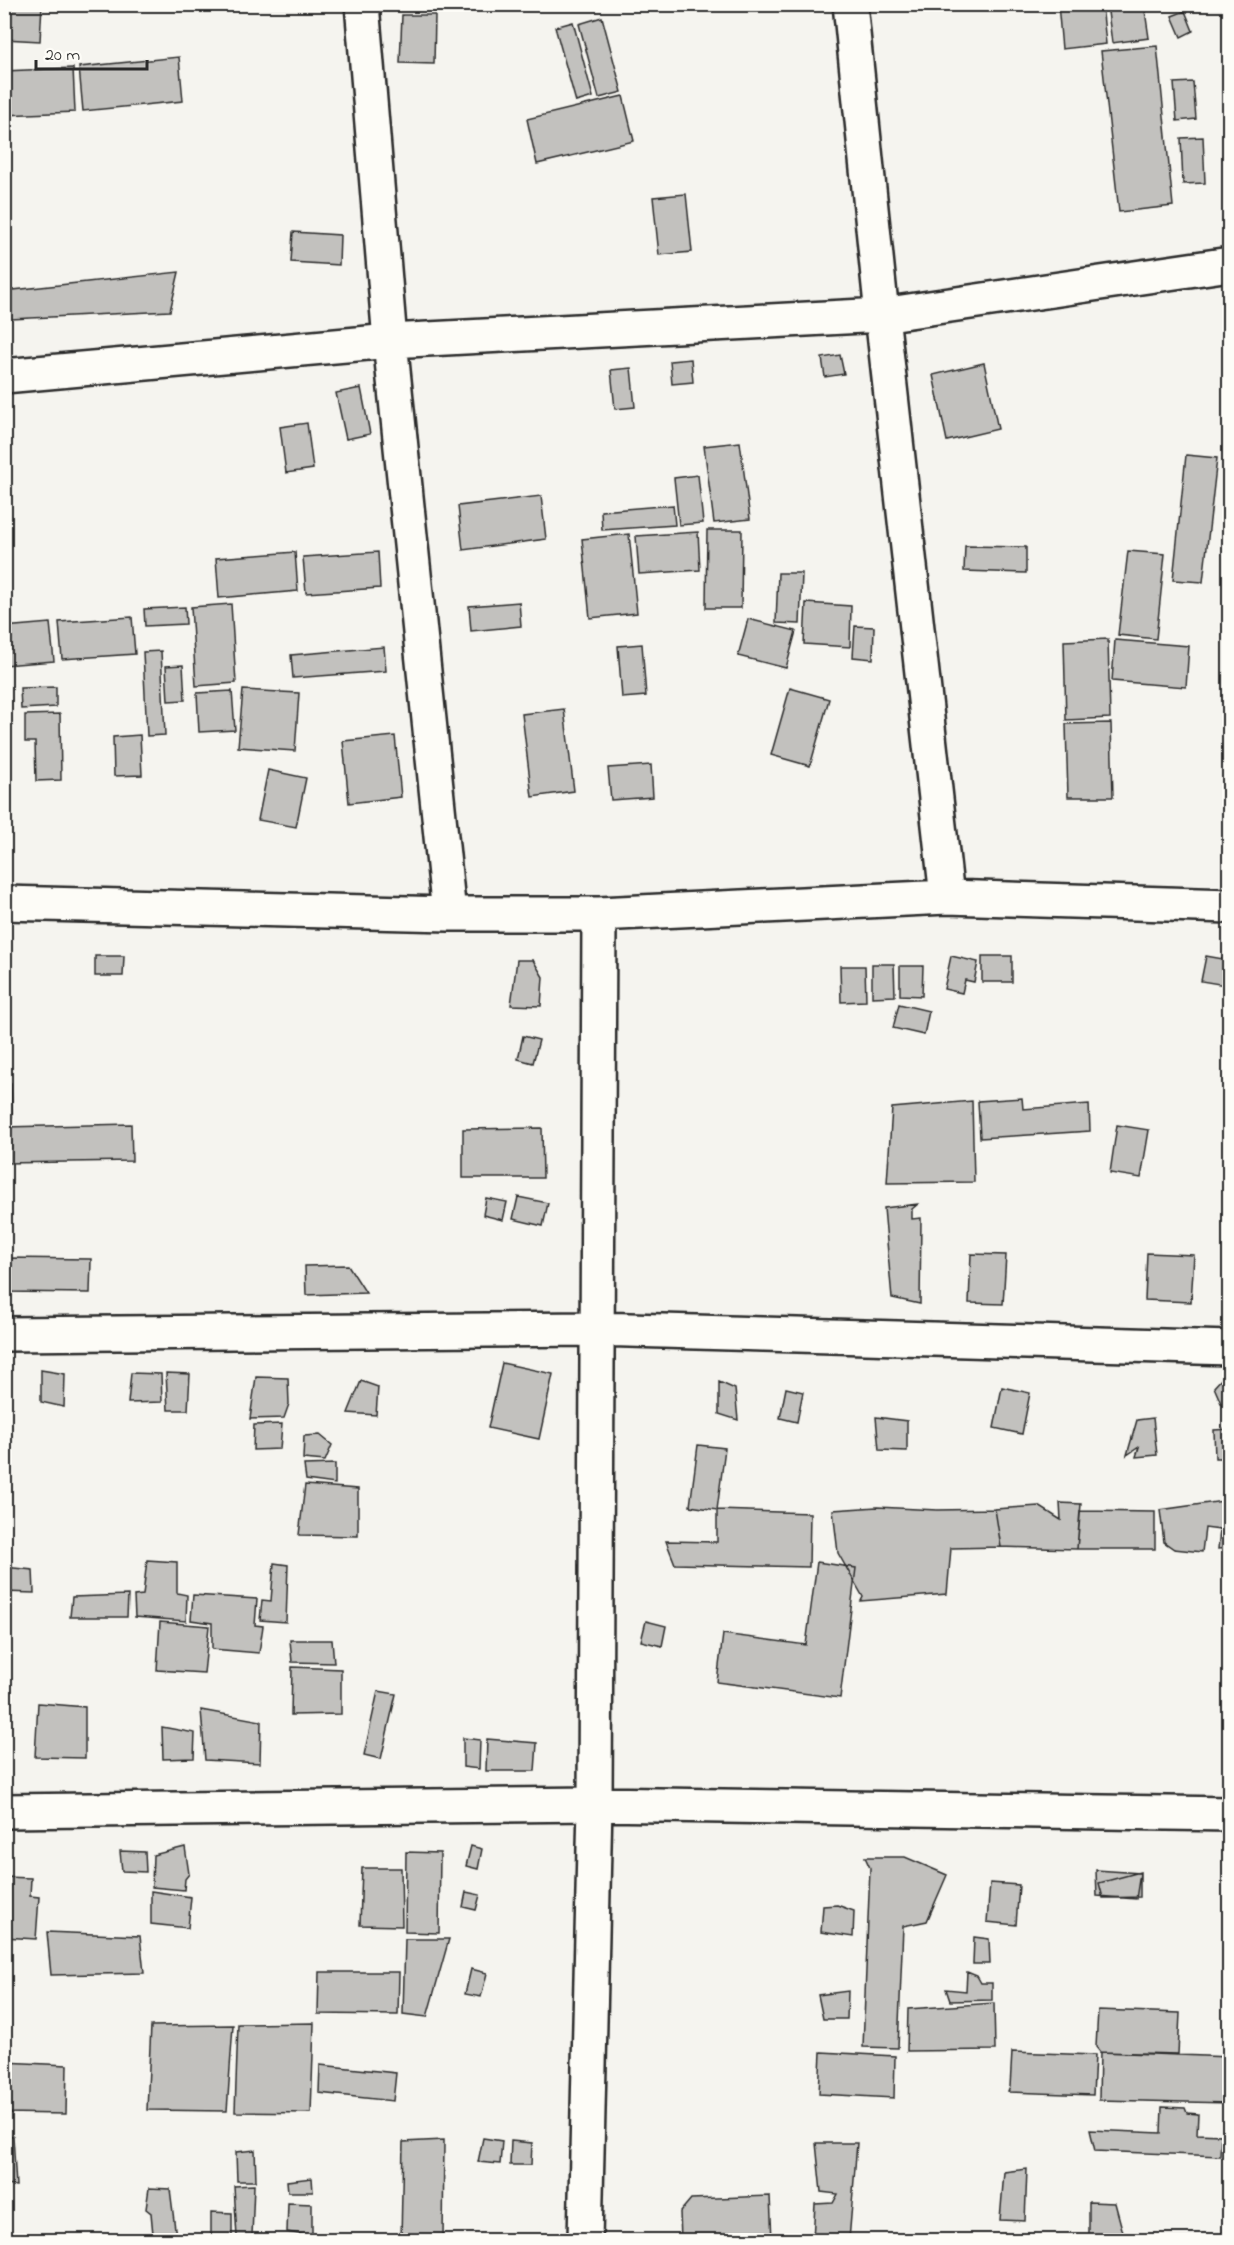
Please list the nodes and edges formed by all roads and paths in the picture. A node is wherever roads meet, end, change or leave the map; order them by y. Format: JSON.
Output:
{"nodes":[{"id":1,"x":362,"y":4,"type":"edge"},
{"id":2,"x":850,"y":4,"type":"edge"},
{"id":3,"x":1230,"y":264,"type":"edge"},
{"id":4,"x":882,"y":315,"type":"junction"},
{"id":5,"x":390,"y":340,"type":"junction"},
{"id":6,"x":4,"y":376,"type":"edge"},
{"id":7,"x":946,"y":897,"type":"junction"},
{"id":8,"x":4,"y":903,"type":"edge"},
{"id":9,"x":1230,"y":906,"type":"edge"},
{"id":10,"x":449,"y":914,"type":"junction"},
{"id":11,"x":599,"y":914,"type":"junction"},
{"id":12,"x":596,"y":1329,"type":"junction"},
{"id":13,"x":4,"y":1334,"type":"edge"},
{"id":14,"x":1230,"y":1348,"type":"edge"},
{"id":15,"x":595,"y":1804,"type":"junction"},
{"id":16,"x":4,"y":1811,"type":"edge"},
{"id":17,"x":1230,"y":1814,"type":"edge"},
{"id":18,"x":585,"y":2241,"type":"edge"}],
"edges":[{"from":1,"to":5,"type":"street"},
{"from":2,"to":4,"type":"street"},
{"from":3,"to":4,"type":"street"},
{"from":4,"to":5,"type":"street"},
{"from":4,"to":7,"type":"street"},
{"from":5,"to":6,"type":"street"},
{"from":5,"to":10,"type":"street"},
{"from":7,"to":9,"type":"street"},
{"from":7,"to":11,"type":"street"},
{"from":8,"to":10,"type":"street"},
{"from":10,"to":11,"type":"street"},
{"from":11,"to":12,"type":"street"},
{"from":12,"to":13,"type":"street"},
{"from":12,"to":14,"type":"street"},
{"from":12,"to":15,"type":"street"},
{"from":15,"to":16,"type":"street"},
{"from":15,"to":17,"type":"street"},
{"from":15,"to":18,"type":"street"}]}
